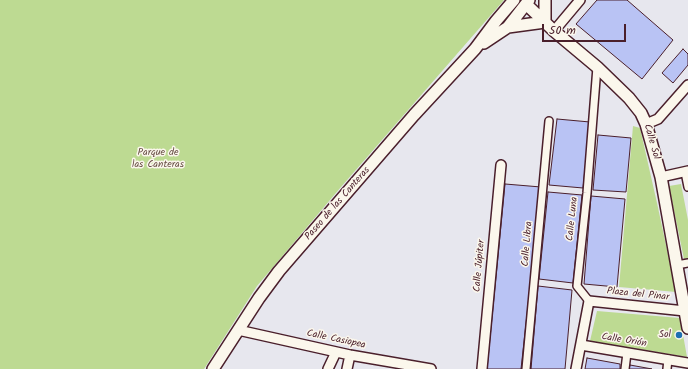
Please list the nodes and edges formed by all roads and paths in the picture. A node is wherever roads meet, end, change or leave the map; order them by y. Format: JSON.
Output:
{"nodes":[{"id":1,"x":514,"y":0,"type":"edge"},
{"id":2,"x":545,"y":0,"type":"edge"},
{"id":3,"x":580,"y":0,"type":"edge"},
{"id":4,"x":527,"y":1,"type":"edge"},
{"id":5,"x":496,"y":21,"type":"junction"},
{"id":6,"x":544,"y":22,"type":"junction"},
{"id":7,"x":508,"y":27,"type":"junction"},
{"id":8,"x":554,"y":31,"type":"junction"},
{"id":9,"x":475,"y":49,"type":"junction"},
{"id":10,"x":597,"y":67,"type":"junction"},
{"id":11,"x":688,"y":85,"type":"edge"},
{"id":12,"x":549,"y":121,"type":"dead end"},
{"id":13,"x":646,"y":124,"type":"junction"},
{"id":14,"x":501,"y":165,"type":"dead end"},
{"id":15,"x":686,"y":172,"type":"edge"},
{"id":16,"x":661,"y":177,"type":"junction"},
{"id":17,"x":688,"y":187,"type":"edge"},
{"id":18,"x":683,"y":264,"type":"edge"},
{"id":19,"x":589,"y":301,"type":"junction"},
{"id":20,"x":685,"y":311,"type":"junction"},
{"id":21,"x":688,"y":328,"type":"edge"},
{"id":22,"x":238,"y":330,"type":"junction"},
{"id":23,"x":581,"y":345,"type":"junction"},
{"id":24,"x":336,"y":352,"type":"junction"},
{"id":25,"x":627,"y":353,"type":"junction"},
{"id":26,"x":350,"y":355,"type":"junction"},
{"id":27,"x":668,"y":359,"type":"junction"},
{"id":28,"x":688,"y":363,"type":"edge"},
{"id":29,"x":400,"y":366,"type":"edge"},
{"id":30,"x":213,"y":369,"type":"edge"},
{"id":31,"x":328,"y":369,"type":"edge"},
{"id":32,"x":347,"y":369,"type":"edge"},
{"id":33,"x":431,"y":369,"type":"edge"},
{"id":34,"x":482,"y":369,"type":"edge"},
{"id":35,"x":526,"y":369,"type":"edge"},
{"id":36,"x":576,"y":369,"type":"edge"},
{"id":37,"x":624,"y":369,"type":"edge"},
{"id":38,"x":667,"y":369,"type":"edge"}],
"edges":[{"from":1,"to":5,"type":"street"},
{"from":2,"to":6,"type":"street"},
{"from":3,"to":8,"type":"street"},
{"from":4,"to":5,"type":"street"},
{"from":4,"to":6,"type":"street","name":"Calle Sol"},
{"from":4,"to":7,"type":"street"},
{"from":5,"to":9,"type":"street"},
{"from":6,"to":7,"type":"street"},
{"from":6,"to":8,"type":"street","name":"Calle Sol"},
{"from":7,"to":9,"type":"street"},
{"from":8,"to":10,"type":"street","name":"Calle Sol"},
{"from":9,"to":22,"type":"street","name":"Paseo de las Canteras"},
{"from":10,"to":13,"type":"street","name":"Calle Sol"},
{"from":10,"to":19,"type":"street","name":"Calle Luna"},
{"from":11,"to":13,"type":"street"},
{"from":12,"to":35,"type":"street","name":"Calle Libra"},
{"from":13,"to":16,"type":"street","name":"Calle Sol"},
{"from":14,"to":34,"type":"street","name":"Calle Júpiter"},
{"from":15,"to":16,"type":"street"},
{"from":15,"to":17,"type":"street"},
{"from":16,"to":18,"type":"street","name":"Calle Sol"},
{"from":18,"to":20,"type":"street","name":"Calle Sol"},
{"from":19,"to":20,"type":"street","name":"Plaza del Pinar"},
{"from":19,"to":23,"type":"street"},
{"from":20,"to":21,"type":"street","name":"Calle Sol"},
{"from":22,"to":24,"type":"street","name":"Calle Casiopea"},
{"from":22,"to":30,"type":"street","name":"Paseo de las Canteras"},
{"from":23,"to":25,"type":"street","name":"Calle Orión"},
{"from":23,"to":36,"type":"street"},
{"from":24,"to":26,"type":"street","name":"Calle Casiopea"},
{"from":24,"to":31,"type":"street"},
{"from":25,"to":27,"type":"street","name":"Calle Orión"},
{"from":25,"to":37,"type":"street"},
{"from":26,"to":29,"type":"street","name":"Calle Casiopea"},
{"from":26,"to":32,"type":"street"},
{"from":27,"to":28,"type":"street","name":"Calle Orión"},
{"from":27,"to":38,"type":"street"},
{"from":29,"to":33,"type":"street","name":"Calle Casiopea"}]}
